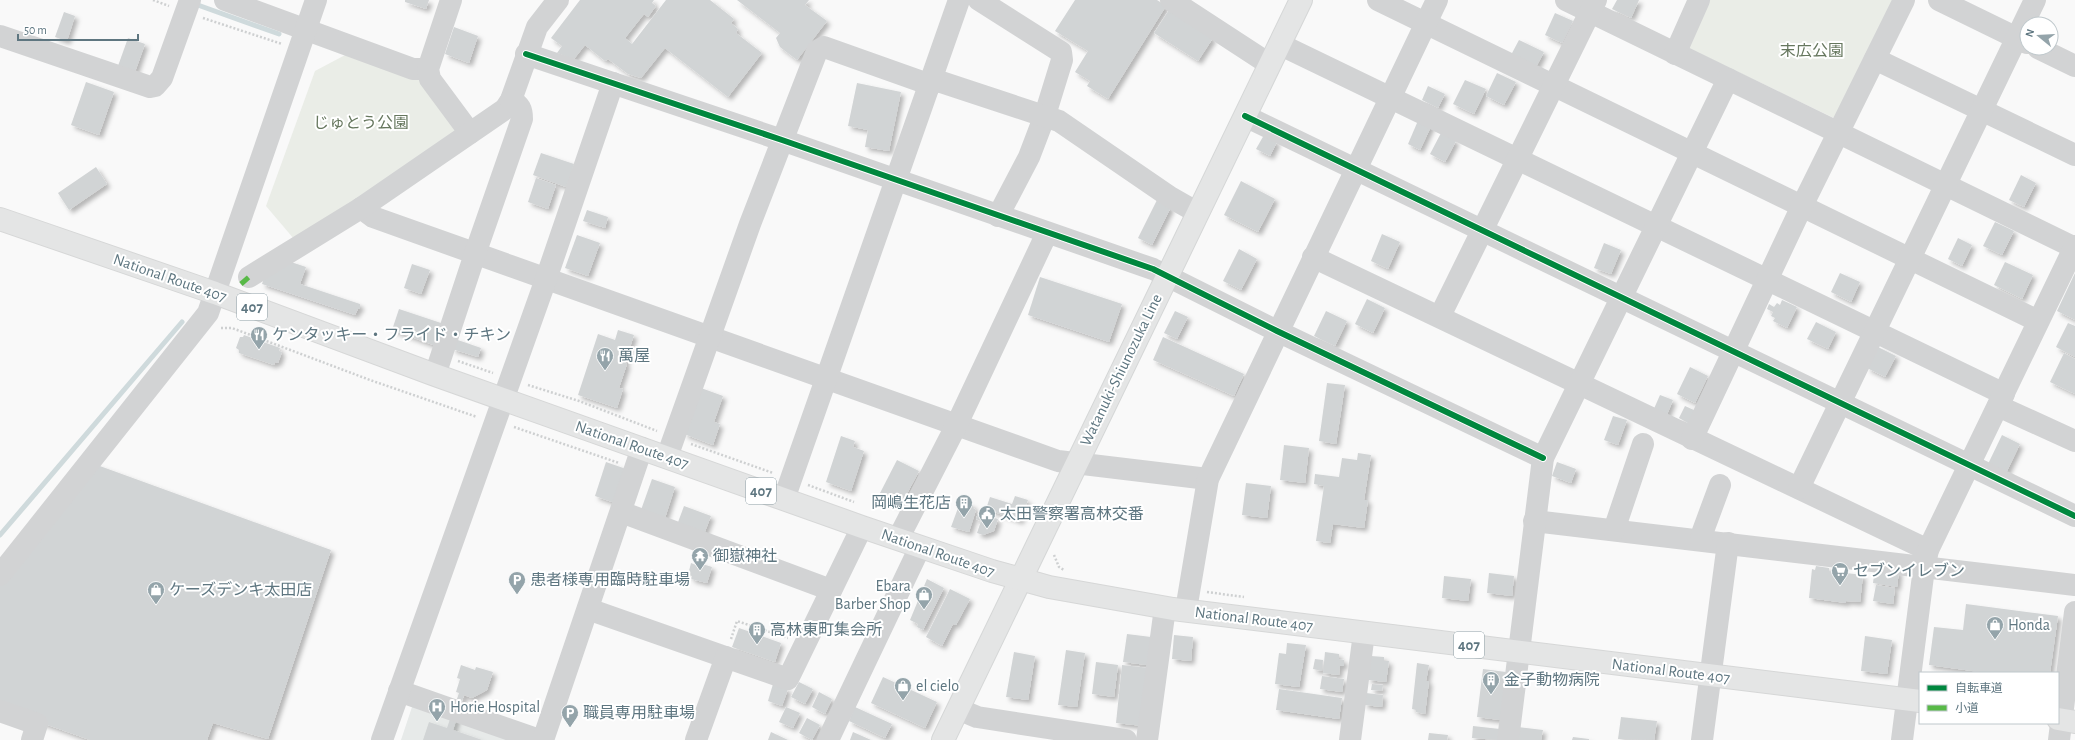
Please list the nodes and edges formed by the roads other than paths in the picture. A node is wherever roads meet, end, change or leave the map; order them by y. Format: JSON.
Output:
{"nodes":[{"id":1,"x":225,"y":0,"type":"edge"},
{"id":2,"x":316,"y":0,"type":"edge"},
{"id":3,"x":451,"y":0,"type":"edge"},
{"id":4,"x":558,"y":0,"type":"edge"},
{"id":5,"x":959,"y":0,"type":"edge"},
{"id":6,"x":979,"y":0,"type":"edge"},
{"id":7,"x":1171,"y":0,"type":"edge"},
{"id":8,"x":1301,"y":0,"type":"edge"},
{"id":9,"x":1378,"y":0,"type":"edge"},
{"id":10,"x":1437,"y":0,"type":"edge"},
{"id":11,"x":1566,"y":0,"type":"edge"},
{"id":12,"x":1699,"y":0,"type":"edge"},
{"id":13,"x":1904,"y":0,"type":"edge"},
{"id":14,"x":1938,"y":0,"type":"edge"},
{"id":15,"x":2035,"y":0,"type":"edge"},
{"id":16,"x":180,"y":3,"type":"edge"},
{"id":17,"x":1593,"y":6,"type":"edge"},
{"id":18,"x":2030,"y":16,"type":"edge"},
{"id":19,"x":1425,"y":23,"type":"junction"},
{"id":20,"x":306,"y":28,"type":"junction"},
{"id":21,"x":0,"y":36,"type":"edge"},
{"id":22,"x":2019,"y":39,"type":"edge"},
{"id":23,"x":1279,"y":44,"type":"junction"},
{"id":24,"x":2019,"y":45,"type":"edge"},
{"id":25,"x":526,"y":54,"type":"junction"},
{"id":26,"x":1675,"y":54,"type":"junction"},
{"id":27,"x":2054,"y":56,"type":"edge"},
{"id":28,"x":1875,"y":59,"type":"junction"},
{"id":29,"x":1269,"y":64,"type":"junction"},
{"id":30,"x":2075,"y":66,"type":"edge"},
{"id":31,"x":428,"y":69,"type":"junction"},
{"id":32,"x":1728,"y":79,"type":"junction"},
{"id":33,"x":932,"y":82,"type":"junction"},
{"id":34,"x":613,"y":83,"type":"junction"},
{"id":35,"x":1553,"y":85,"type":"junction"},
{"id":36,"x":1390,"y":97,"type":"junction"},
{"id":37,"x":512,"y":100,"type":"junction"},
{"id":38,"x":1981,"y":111,"type":"junction"},
{"id":39,"x":1045,"y":115,"type":"junction"},
{"id":40,"x":1245,"y":116,"type":"junction"},
{"id":41,"x":470,"y":133,"type":"junction"},
{"id":42,"x":1838,"y":134,"type":"junction"},
{"id":43,"x":782,"y":140,"type":"junction"},
{"id":44,"x":1692,"y":153,"type":"junction"},
{"id":45,"x":2075,"y":155,"type":"edge"},
{"id":46,"x":1517,"y":159,"type":"junction"},
{"id":47,"x":1355,"y":169,"type":"junction"},
{"id":48,"x":896,"y":180,"type":"junction"},
{"id":49,"x":1946,"y":185,"type":"junction"},
{"id":50,"x":1802,"y":206,"type":"junction"},
{"id":51,"x":361,"y":208,"type":"junction"},
{"id":52,"x":1198,"y":213,"type":"junction"},
{"id":53,"x":998,"y":216,"type":"junction"},
{"id":54,"x":0,"y":219,"type":"edge"},
{"id":55,"x":1656,"y":226,"type":"junction"},
{"id":56,"x":1482,"y":230,"type":"junction"},
{"id":57,"x":1047,"y":233,"type":"junction"},
{"id":58,"x":2075,"y":247,"type":"edge"},
{"id":59,"x":475,"y":254,"type":"junction"},
{"id":60,"x":1313,"y":257,"type":"junction"},
{"id":61,"x":1911,"y":258,"type":"junction"},
{"id":62,"x":249,"y":276,"type":"dead end"},
{"id":63,"x":1167,"y":276,"type":"junction"},
{"id":64,"x":1768,"y":278,"type":"junction"},
{"id":65,"x":546,"y":279,"type":"junction"},
{"id":66,"x":216,"y":293,"type":"junction"},
{"id":67,"x":1622,"y":297,"type":"junction"},
{"id":68,"x":1440,"y":316,"type":"junction"},
{"id":69,"x":2038,"y":321,"type":"junction"},
{"id":70,"x":1277,"y":331,"type":"junction"},
{"id":71,"x":1876,"y":332,"type":"junction"},
{"id":72,"x":709,"y":336,"type":"junction"},
{"id":73,"x":1734,"y":351,"type":"junction"},
{"id":74,"x":435,"y":375,"type":"junction"},
{"id":75,"x":825,"y":377,"type":"junction"},
{"id":76,"x":1580,"y":384,"type":"junction"},
{"id":77,"x":503,"y":400,"type":"junction"},
{"id":78,"x":2001,"y":400,"type":"junction"},
{"id":79,"x":1840,"y":402,"type":"junction"},
{"id":80,"x":957,"y":424,"type":"junction"},
{"id":81,"x":1692,"y":440,"type":"junction"},
{"id":82,"x":2075,"y":441,"type":"edge"},
{"id":83,"x":1643,"y":444,"type":"dead end"},
{"id":84,"x":642,"y":448,"type":"junction"},
{"id":85,"x":667,"y":457,"type":"junction"},
{"id":86,"x":1543,"y":458,"type":"junction"},
{"id":87,"x":1076,"y":463,"type":"junction"},
{"id":88,"x":1970,"y":465,"type":"junction"},
{"id":89,"x":1208,"y":479,"type":"junction"},
{"id":90,"x":1720,"y":484,"type":"dead end"},
{"id":91,"x":1799,"y":488,"type":"junction"},
{"id":92,"x":784,"y":499,"type":"junction"},
{"id":93,"x":621,"y":512,"type":"junction"},
{"id":94,"x":2075,"y":516,"type":"edge"},
{"id":95,"x":1534,"y":521,"type":"junction"},
{"id":96,"x":862,"y":527,"type":"junction"},
{"id":97,"x":1614,"y":530,"type":"junction"},
{"id":98,"x":898,"y":539,"type":"junction"},
{"id":99,"x":1701,"y":540,"type":"junction"},
{"id":100,"x":1728,"y":543,"type":"junction"},
{"id":101,"x":920,"y":547,"type":"junction"},
{"id":102,"x":1926,"y":559,"type":"junction"},
{"id":103,"x":0,"y":575,"type":"edge"},
{"id":104,"x":1019,"y":580,"type":"junction"},
{"id":105,"x":2075,"y":585,"type":"edge"},
{"id":106,"x":831,"y":590,"type":"junction"},
{"id":107,"x":1180,"y":603,"type":"junction"},
{"id":108,"x":588,"y":609,"type":"junction"},
{"id":109,"x":2075,"y":612,"type":"edge"},
{"id":110,"x":1364,"y":632,"type":"junction"},
{"id":111,"x":1519,"y":651,"type":"junction"},
{"id":112,"x":726,"y":657,"type":"junction"},
{"id":113,"x":1710,"y":676,"type":"junction"},
{"id":114,"x":399,"y":691,"type":"junction"},
{"id":115,"x":1914,"y":700,"type":"edge"},
{"id":116,"x":958,"y":709,"type":"junction"},
{"id":117,"x":0,"y":711,"type":"edge"},
{"id":118,"x":2063,"y":725,"type":"edge"},
{"id":119,"x":1067,"y":736,"type":"edge"},
{"id":120,"x":32,"y":740,"type":"edge"},
{"id":121,"x":382,"y":740,"type":"edge"},
{"id":122,"x":539,"y":740,"type":"edge"},
{"id":123,"x":543,"y":740,"type":"edge"},
{"id":124,"x":696,"y":740,"type":"edge"},
{"id":125,"x":828,"y":740,"type":"edge"},
{"id":126,"x":943,"y":740,"type":"edge"},
{"id":127,"x":1126,"y":740,"type":"edge"},
{"id":128,"x":1147,"y":740,"type":"edge"},
{"id":129,"x":1350,"y":740,"type":"edge"},
{"id":130,"x":1508,"y":740,"type":"edge"},
{"id":131,"x":1702,"y":740,"type":"edge"},
{"id":132,"x":1902,"y":740,"type":"edge"}],
"edges":[{"from":1,"to":20,"type":"street"},
{"from":2,"to":20,"type":"street"},
{"from":3,"to":31,"type":"street"},
{"from":4,"to":25,"type":"street"},
{"from":5,"to":33,"type":"street"},
{"from":6,"to":39,"type":"street"},
{"from":7,"to":29,"type":"street"},
{"from":8,"to":23,"type":"main road","name":"Watanuki-Shiunozuka Line"},
{"from":9,"to":19,"type":"street"},
{"from":10,"to":19,"type":"street"},
{"from":11,"to":17,"type":"street"},
{"from":12,"to":26,"type":"street"},
{"from":13,"to":28,"type":"street"},
{"from":14,"to":22,"type":"street"},
{"from":15,"to":18,"type":"street"},
{"from":16,"to":21,"type":"street"},
{"from":17,"to":26,"type":"street"},
{"from":17,"to":35,"type":"street"},
{"from":19,"to":35,"type":"street"},
{"from":19,"to":36,"type":"street"},
{"from":20,"to":31,"type":"street"},
{"from":20,"to":66,"type":"street"},
{"from":23,"to":29,"type":"main road","name":"Watanuki-Shiunozuka Line"},
{"from":23,"to":36,"type":"street"},
{"from":24,"to":38,"type":"street"},
{"from":25,"to":34,"type":"street"},
{"from":25,"to":37,"type":"street"},
{"from":26,"to":32,"type":"street"},
{"from":27,"to":30,"type":"street"},
{"from":28,"to":38,"type":"street"},
{"from":28,"to":42,"type":"street"},
{"from":29,"to":40,"type":"main road","name":"Watanuki-Shiunozuka Line"},
{"from":31,"to":41,"type":"street"},
{"from":32,"to":42,"type":"street"},
{"from":32,"to":44,"type":"street"},
{"from":33,"to":39,"type":"street"},
{"from":33,"to":43,"type":"street"},
{"from":33,"to":48,"type":"street"},
{"from":34,"to":43,"type":"street"},
{"from":34,"to":65,"type":"street"},
{"from":35,"to":44,"type":"street"},
{"from":35,"to":46,"type":"street"},
{"from":36,"to":46,"type":"street"},
{"from":36,"to":47,"type":"street"},
{"from":37,"to":41,"type":"street"},
{"from":37,"to":59,"type":"street"},
{"from":38,"to":45,"type":"street"},
{"from":38,"to":49,"type":"street"},
{"from":39,"to":52,"type":"street"},
{"from":39,"to":53,"type":"street"},
{"from":40,"to":47,"type":"street"},
{"from":40,"to":52,"type":"main road","name":"Watanuki-Shiunozuka Line"},
{"from":41,"to":51,"type":"street"},
{"from":42,"to":49,"type":"street"},
{"from":42,"to":50,"type":"street"},
{"from":43,"to":48,"type":"street"},
{"from":43,"to":72,"type":"street"},
{"from":44,"to":50,"type":"street"},
{"from":44,"to":55,"type":"street"},
{"from":46,"to":55,"type":"street"},
{"from":46,"to":56,"type":"street"},
{"from":47,"to":56,"type":"street"},
{"from":47,"to":60,"type":"street"},
{"from":48,"to":53,"type":"street"},
{"from":48,"to":75,"type":"street"},
{"from":49,"to":58,"type":"street"},
{"from":49,"to":61,"type":"street"},
{"from":50,"to":61,"type":"street"},
{"from":50,"to":64,"type":"street"},
{"from":51,"to":59,"type":"street"},
{"from":51,"to":62,"type":"street"},
{"from":52,"to":63,"type":"main road","name":"Watanuki-Shiunozuka Line"},
{"from":53,"to":57,"type":"street"},
{"from":54,"to":66,"type":"main road","name":"National Route 407","number":"407"},
{"from":55,"to":64,"type":"street"},
{"from":55,"to":67,"type":"street"},
{"from":56,"to":67,"type":"street"},
{"from":56,"to":68,"type":"street"},
{"from":57,"to":63,"type":"street"},
{"from":57,"to":80,"type":"street"},
{"from":58,"to":69,"type":"street"},
{"from":59,"to":65,"type":"street"},
{"from":59,"to":74,"type":"street"},
{"from":60,"to":68,"type":"street"},
{"from":60,"to":70,"type":"street"},
{"from":61,"to":69,"type":"street"},
{"from":61,"to":71,"type":"street"},
{"from":63,"to":70,"type":"street"},
{"from":63,"to":87,"type":"main road","name":"Watanuki-Shiunozuka Line"},
{"from":64,"to":71,"type":"street"},
{"from":64,"to":73,"type":"street"},
{"from":65,"to":72,"type":"street"},
{"from":65,"to":77,"type":"street"},
{"from":66,"to":74,"type":"main road","name":"National Route 407","number":"407"},
{"from":66,"to":103,"type":"street"},
{"from":67,"to":73,"type":"street"},
{"from":67,"to":76,"type":"street"},
{"from":68,"to":76,"type":"street"},
{"from":69,"to":78,"type":"street"},
{"from":70,"to":86,"type":"street"},
{"from":70,"to":89,"type":"street"},
{"from":71,"to":78,"type":"street"},
{"from":71,"to":79,"type":"street"},
{"from":72,"to":75,"type":"street"},
{"from":72,"to":85,"type":"street"},
{"from":73,"to":79,"type":"street"},
{"from":73,"to":81,"type":"street"},
{"from":74,"to":77,"type":"main road","name":"National Route 407","number":"407"},
{"from":75,"to":80,"type":"street"},
{"from":75,"to":92,"type":"street"},
{"from":76,"to":81,"type":"street"},
{"from":76,"to":86,"type":"street"},
{"from":77,"to":84,"type":"main road","name":"National Route 407","number":"407"},
{"from":77,"to":114,"type":"street"},
{"from":78,"to":82,"type":"street"},
{"from":78,"to":88,"type":"street"},
{"from":79,"to":88,"type":"street"},
{"from":79,"to":91,"type":"street"},
{"from":80,"to":87,"type":"street"},
{"from":80,"to":98,"type":"street"},
{"from":81,"to":91,"type":"street"},
{"from":83,"to":97,"type":"street"},
{"from":84,"to":85,"type":"main road","name":"National Route 407","number":"407"},
{"from":84,"to":93,"type":"street"},
{"from":85,"to":92,"type":"main road","name":"National Route 407","number":"407"},
{"from":86,"to":95,"type":"street"},
{"from":87,"to":89,"type":"street"},
{"from":87,"to":104,"type":"main road","name":"Watanuki-Shiunozuka Line"},
{"from":88,"to":94,"type":"street"},
{"from":88,"to":102,"type":"street"},
{"from":89,"to":107,"type":"street"},
{"from":90,"to":99,"type":"street"},
{"from":91,"to":102,"type":"street"},
{"from":92,"to":96,"type":"main road","name":"National Route 407","number":"407"},
{"from":93,"to":106,"type":"street"},
{"from":93,"to":108,"type":"street"},
{"from":95,"to":97,"type":"street"},
{"from":95,"to":111,"type":"street"},
{"from":96,"to":98,"type":"main road","name":"National Route 407","number":"407"},
{"from":96,"to":106,"type":"street"},
{"from":97,"to":99,"type":"street"},
{"from":98,"to":101,"type":"main road","name":"National Route 407","number":"407"},
{"from":99,"to":100,"type":"street"},
{"from":100,"to":102,"type":"street"},
{"from":100,"to":113,"type":"street"},
{"from":101,"to":104,"type":"main road","name":"National Route 407","number":"407"},
{"from":101,"to":125,"type":"street"},
{"from":102,"to":105,"type":"street"},
{"from":102,"to":115,"type":"street"},
{"from":104,"to":107,"type":"main road","name":"National Route 407","number":"407"},
{"from":104,"to":116,"type":"main road","name":"Watanuki-Shiunozuka Line"},
{"from":106,"to":112,"type":"street"},
{"from":107,"to":110,"type":"main road","name":"National Route 407","number":"407"},
{"from":107,"to":128,"type":"street"},
{"from":108,"to":112,"type":"street"},
{"from":108,"to":123,"type":"street"},
{"from":109,"to":118,"type":"street"},
{"from":110,"to":111,"type":"main road","name":"National Route 407","number":"407"},
{"from":110,"to":129,"type":"street"},
{"from":111,"to":113,"type":"main road","name":"National Route 407","number":"407"},
{"from":111,"to":130,"type":"street"},
{"from":112,"to":124,"type":"street"},
{"from":113,"to":115,"type":"main road","name":"National Route 407","number":"407"},
{"from":113,"to":131,"type":"street"},
{"from":114,"to":121,"type":"street"},
{"from":114,"to":122,"type":"street"},
{"from":115,"to":132,"type":"street"},
{"from":116,"to":119,"type":"street"},
{"from":116,"to":126,"type":"main road","name":"Watanuki-Shiunozuka Line"},
{"from":117,"to":120,"type":"street"},
{"from":119,"to":127,"type":"street"}]}
